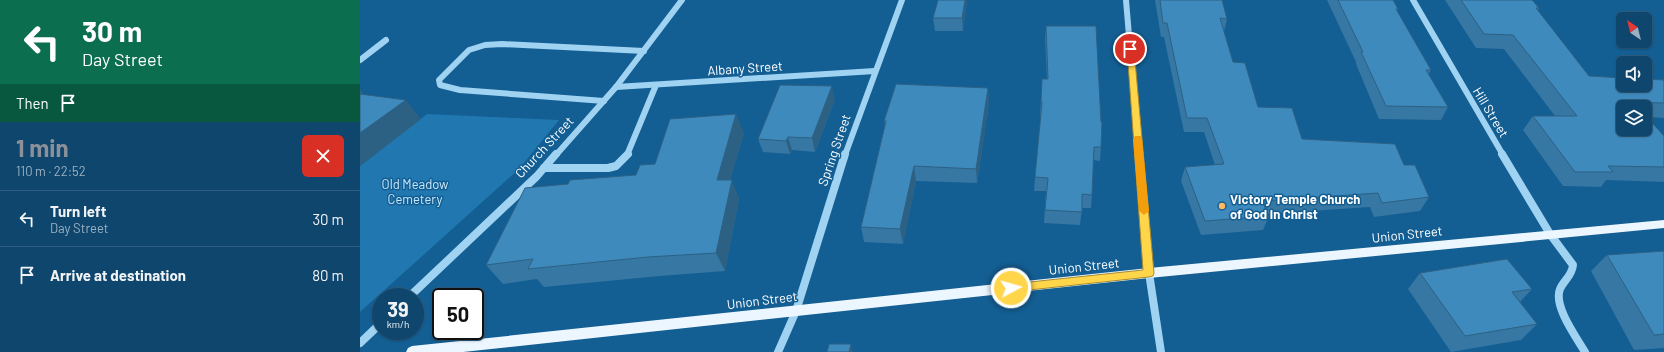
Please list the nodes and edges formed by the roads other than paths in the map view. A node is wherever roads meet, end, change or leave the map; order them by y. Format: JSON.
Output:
{"nodes":[{"id":1,"x":682,"y":0,"type":"edge"},
{"id":2,"x":902,"y":0,"type":"edge"},
{"id":3,"x":1126,"y":0,"type":"edge"},
{"id":4,"x":1413,"y":0,"type":"edge"},
{"id":5,"x":386,"y":40,"type":"dead end"},
{"id":6,"x":644,"y":51,"type":"junction"},
{"id":7,"x":360,"y":60,"type":"edge"},
{"id":8,"x":875,"y":71,"type":"junction"},
{"id":9,"x":656,"y":85,"type":"junction"},
{"id":10,"x":616,"y":87,"type":"junction"},
{"id":11,"x":604,"y":101,"type":"junction"},
{"id":12,"x":544,"y":168,"type":"junction"},
{"id":13,"x":1664,"y":224,"type":"edge"},
{"id":14,"x":1550,"y":234,"type":"junction"},
{"id":15,"x":1149,"y":273,"type":"junction"},
{"id":16,"x":418,"y":288,"type":"edge"},
{"id":17,"x":796,"y":310,"type":"junction"},
{"id":18,"x":372,"y":332,"type":"edge"},
{"id":19,"x":360,"y":343,"type":"edge"},
{"id":20,"x":412,"y":352,"type":"edge"},
{"id":21,"x":778,"y":352,"type":"edge"},
{"id":22,"x":1161,"y":352,"type":"edge"},
{"id":23,"x":1585,"y":352,"type":"edge"}],
"edges":[{"from":1,"to":6,"type":"street","name":"Church Street"},
{"from":2,"to":8,"type":"street","name":"Spring Street"},
{"from":3,"to":15,"type":"street"},
{"from":4,"to":14,"type":"street","name":"Hill Street"},
{"from":5,"to":7,"type":"street"},
{"from":6,"to":10,"type":"street","name":"Church Street"},
{"from":6,"to":11,"type":"street"},
{"from":8,"to":9,"type":"street","name":"Albany Street"},
{"from":8,"to":17,"type":"street","name":"Spring Street"},
{"from":9,"to":10,"type":"street","name":"Albany Street"},
{"from":9,"to":12,"type":"street"},
{"from":10,"to":11,"type":"street","name":"Church Street"},
{"from":11,"to":12,"type":"street","name":"Church Street"},
{"from":12,"to":16,"type":"street","name":"Church Street"},
{"from":13,"to":14,"type":"main road","name":"Union Street"},
{"from":14,"to":15,"type":"main road","name":"Union Street"},
{"from":14,"to":23,"type":"street","name":"Hill Street"},
{"from":15,"to":17,"type":"main road","name":"Union Street"},
{"from":15,"to":22,"type":"street"},
{"from":17,"to":20,"type":"main road","name":"Union Street"},
{"from":17,"to":21,"type":"street","name":"Spring Street"},
{"from":18,"to":19,"type":"street"}]}
